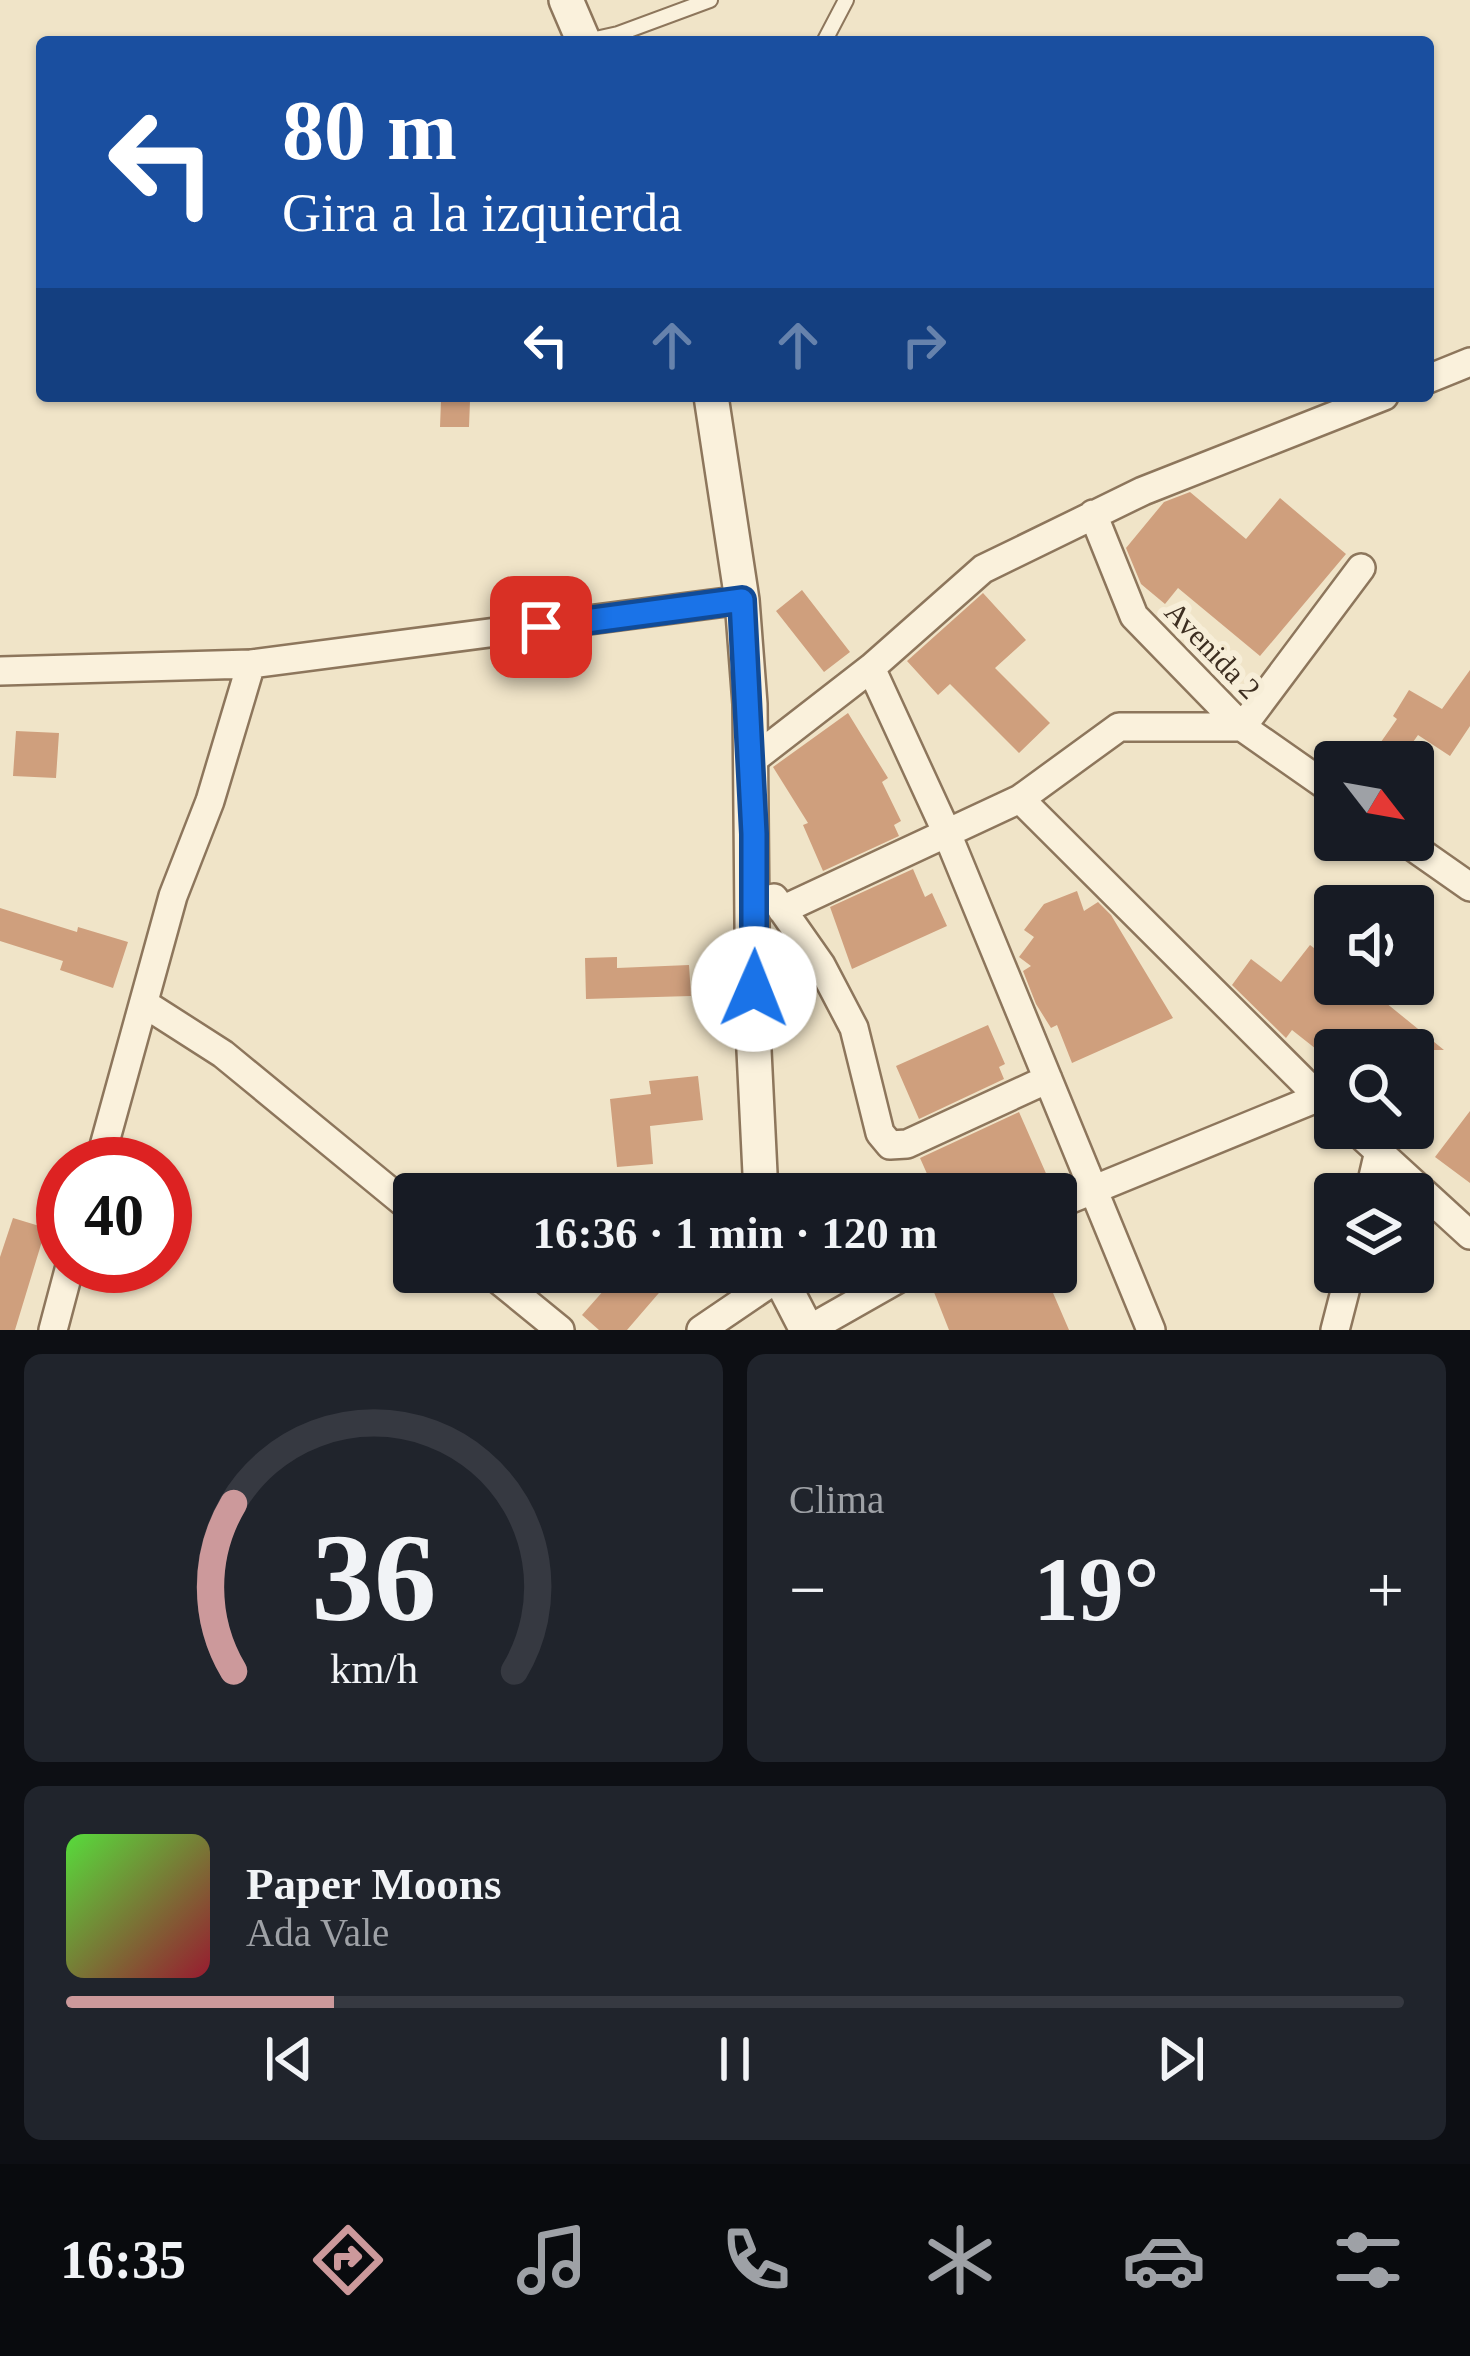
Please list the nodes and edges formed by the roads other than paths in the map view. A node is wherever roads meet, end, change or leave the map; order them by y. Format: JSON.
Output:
{"nodes":[{"id":1,"x":566,"y":0,"type":"edge"},
{"id":2,"x":710,"y":0,"type":"edge"},
{"id":3,"x":846,"y":0,"type":"edge"},
{"id":4,"x":581,"y":36,"type":"edge"},
{"id":5,"x":609,"y":36,"type":"edge"},
{"id":6,"x":827,"y":36,"type":"edge"},
{"id":7,"x":1470,"y":362,"type":"edge"},
{"id":8,"x":1434,"y":377,"type":"edge"},
{"id":9,"x":711,"y":402,"type":"edge"},
{"id":10,"x":1369,"y":402,"type":"edge"},
{"id":11,"x":1094,"y":514,"type":"junction"},
{"id":12,"x":1361,"y":568,"type":"dead end"},
{"id":13,"x":742,"y":600,"type":"junction"},
{"id":14,"x":251,"y":664,"type":"junction"},
{"id":15,"x":871,"y":668,"type":"junction"},
{"id":16,"x":0,"y":671,"type":"edge"},
{"id":17,"x":1242,"y":727,"type":"junction"},
{"id":18,"x":751,"y":761,"type":"junction"},
{"id":19,"x":1314,"y":778,"type":"edge"},
{"id":20,"x":1020,"y":799,"type":"junction"},
{"id":21,"x":946,"y":831,"type":"junction"},
{"id":22,"x":1432,"y":861,"type":"edge"},
{"id":23,"x":754,"y":870,"type":"junction"},
{"id":24,"x":1470,"y":887,"type":"edge"},
{"id":25,"x":782,"y":910,"type":"junction"},
{"id":26,"x":145,"y":1004,"type":"junction"},
{"id":27,"x":1048,"y":1079,"type":"junction"},
{"id":28,"x":1314,"y":1093,"type":"edge"},
{"id":29,"x":1314,"y":1109,"type":"edge"},
{"id":30,"x":107,"y":1137,"type":"edge"},
{"id":31,"x":1379,"y":1150,"type":"joint"},
{"id":32,"x":759,"y":1173,"type":"edge"},
{"id":33,"x":1374,"y":1173,"type":"edge"},
{"id":34,"x":1093,"y":1188,"type":"junction"},
{"id":35,"x":393,"y":1194,"type":"edge"},
{"id":36,"x":1077,"y":1195,"type":"edge"},
{"id":37,"x":1470,"y":1235,"type":"edge"},
{"id":38,"x":63,"y":1293,"type":"edge"},
{"id":39,"x":515,"y":1293,"type":"edge"},
{"id":40,"x":752,"y":1293,"type":"edge"},
{"id":41,"x":788,"y":1293,"type":"edge"},
{"id":42,"x":873,"y":1293,"type":"edge"},
{"id":43,"x":1345,"y":1293,"type":"edge"},
{"id":44,"x":53,"y":1330,"type":"edge"},
{"id":45,"x":560,"y":1330,"type":"edge"},
{"id":46,"x":701,"y":1330,"type":"edge"},
{"id":47,"x":807,"y":1330,"type":"edge"},
{"id":48,"x":1151,"y":1330,"type":"edge"},
{"id":49,"x":1335,"y":1330,"type":"edge"}],
"edges":[{"from":1,"to":4,"type":"street"},
{"from":2,"to":5,"type":"lane"},
{"from":3,"to":6,"type":"lane"},
{"from":7,"to":8,"type":"street"},
{"from":9,"to":13,"type":"street"},
{"from":10,"to":11,"type":"street"},
{"from":11,"to":15,"type":"street"},
{"from":11,"to":17,"type":"street","name":"Avenida 2"},
{"from":12,"to":17,"type":"street"},
{"from":13,"to":14,"type":"street"},
{"from":13,"to":18,"type":"street"},
{"from":14,"to":16,"type":"street"},
{"from":14,"to":26,"type":"street"},
{"from":15,"to":18,"type":"street"},
{"from":15,"to":21,"type":"street"},
{"from":17,"to":19,"type":"street","name":"Avenida 2"},
{"from":17,"to":20,"type":"street"},
{"from":18,"to":23,"type":"street"},
{"from":20,"to":21,"type":"street"},
{"from":20,"to":28,"type":"street"},
{"from":21,"to":25,"type":"street"},
{"from":21,"to":27,"type":"street"},
{"from":22,"to":24,"type":"street"},
{"from":23,"to":25,"type":"street"},
{"from":23,"to":32,"type":"street"},
{"from":25,"to":27,"type":"street"},
{"from":26,"to":30,"type":"street"},
{"from":26,"to":35,"type":"street"},
{"from":27,"to":34,"type":"street"},
{"from":29,"to":34,"type":"street"},
{"from":31,"to":33,"type":"street"},
{"from":31,"to":37,"type":"street"},
{"from":34,"to":36,"type":"street"},
{"from":34,"to":48,"type":"street"},
{"from":38,"to":44,"type":"street"},
{"from":39,"to":45,"type":"street"},
{"from":40,"to":46,"type":"street"},
{"from":41,"to":47,"type":"street"},
{"from":42,"to":47,"type":"street"},
{"from":43,"to":49,"type":"street"}]}
